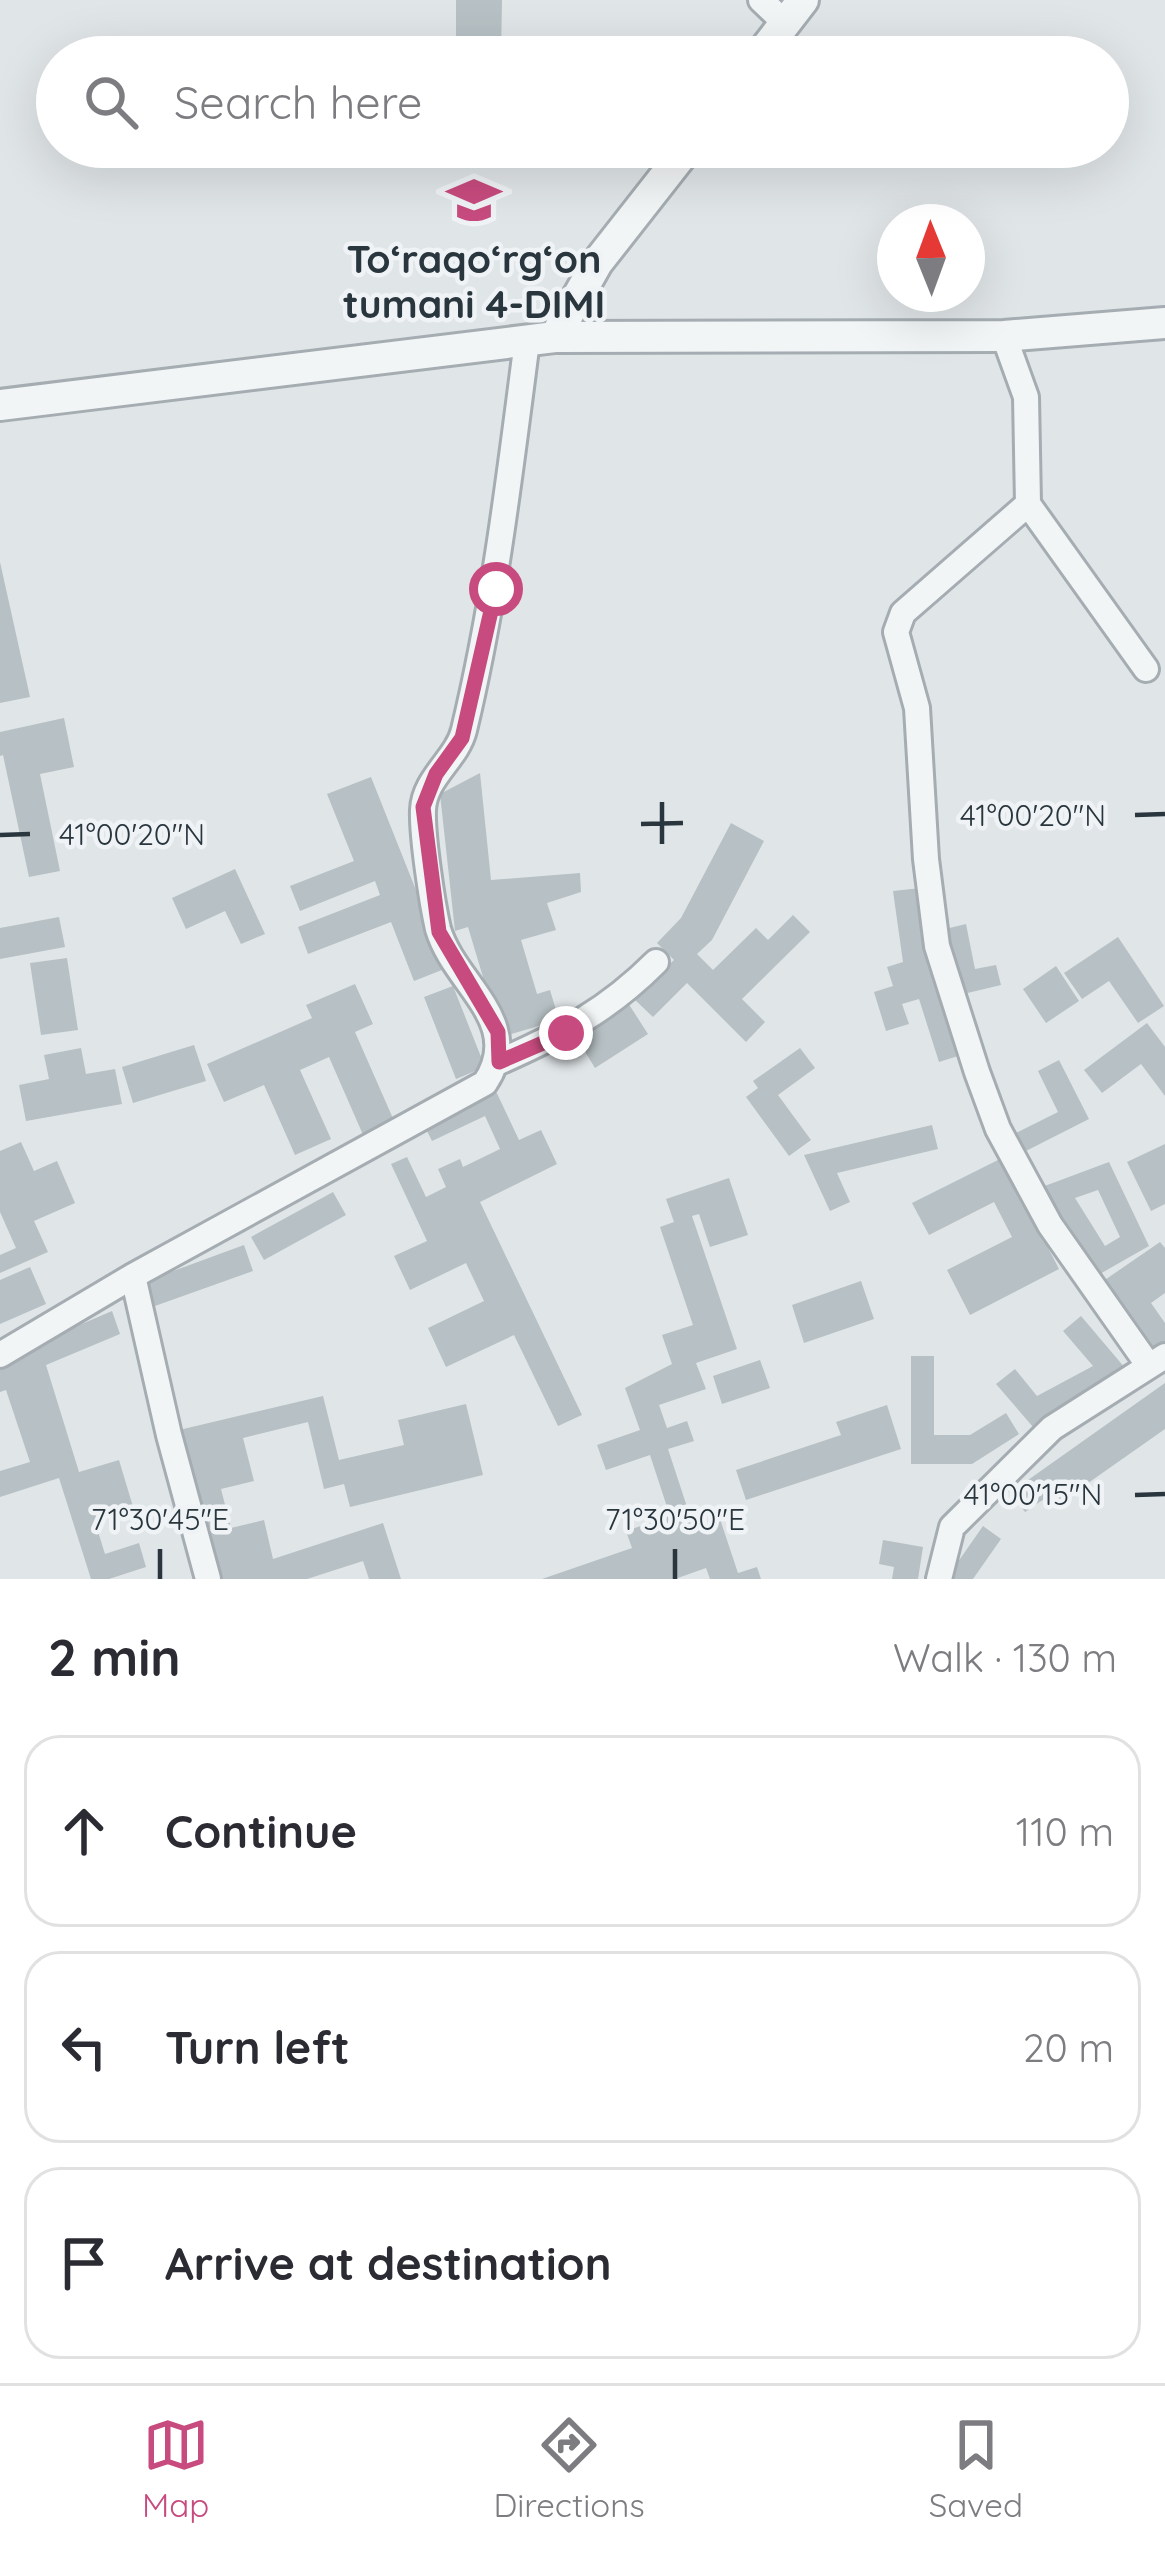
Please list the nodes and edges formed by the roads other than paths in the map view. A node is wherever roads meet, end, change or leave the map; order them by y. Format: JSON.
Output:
{"nodes":[{"id":1,"x":761,"y":0,"type":"edge"},
{"id":2,"x":794,"y":12,"type":"edge"},
{"id":3,"x":775,"y":36,"type":"edge"},
{"id":4,"x":672,"y":168,"type":"edge"},
{"id":5,"x":1165,"y":323,"type":"edge"},
{"id":6,"x":1004,"y":336,"type":"junction"},
{"id":7,"x":541,"y":339,"type":"junction"},
{"id":8,"x":0,"y":405,"type":"edge"},
{"id":9,"x":1028,"y":505,"type":"junction"},
{"id":10,"x":1146,"y":669,"type":"dead end"},
{"id":11,"x":656,"y":962,"type":"dead end"},
{"id":12,"x":499,"y":1062,"type":"junction"},
{"id":13,"x":134,"y":1276,"type":"junction"},
{"id":14,"x":0,"y":1355,"type":"edge"},
{"id":15,"x":1157,"y":1361,"type":"edge"},
{"id":16,"x":208,"y":1579,"type":"edge"},
{"id":17,"x":939,"y":1579,"type":"edge"}],
"edges":[{"from":1,"to":2,"type":"street"},
{"from":2,"to":3,"type":"street"},
{"from":4,"to":7,"type":"street"},
{"from":5,"to":6,"type":"street"},
{"from":6,"to":7,"type":"street"},
{"from":6,"to":9,"type":"street"},
{"from":7,"to":8,"type":"street"},
{"from":7,"to":12,"type":"street"},
{"from":9,"to":10,"type":"street"},
{"from":9,"to":15,"type":"street"},
{"from":11,"to":12,"type":"street"},
{"from":12,"to":13,"type":"street"},
{"from":13,"to":14,"type":"street"},
{"from":13,"to":16,"type":"street"},
{"from":15,"to":17,"type":"street"}]}
